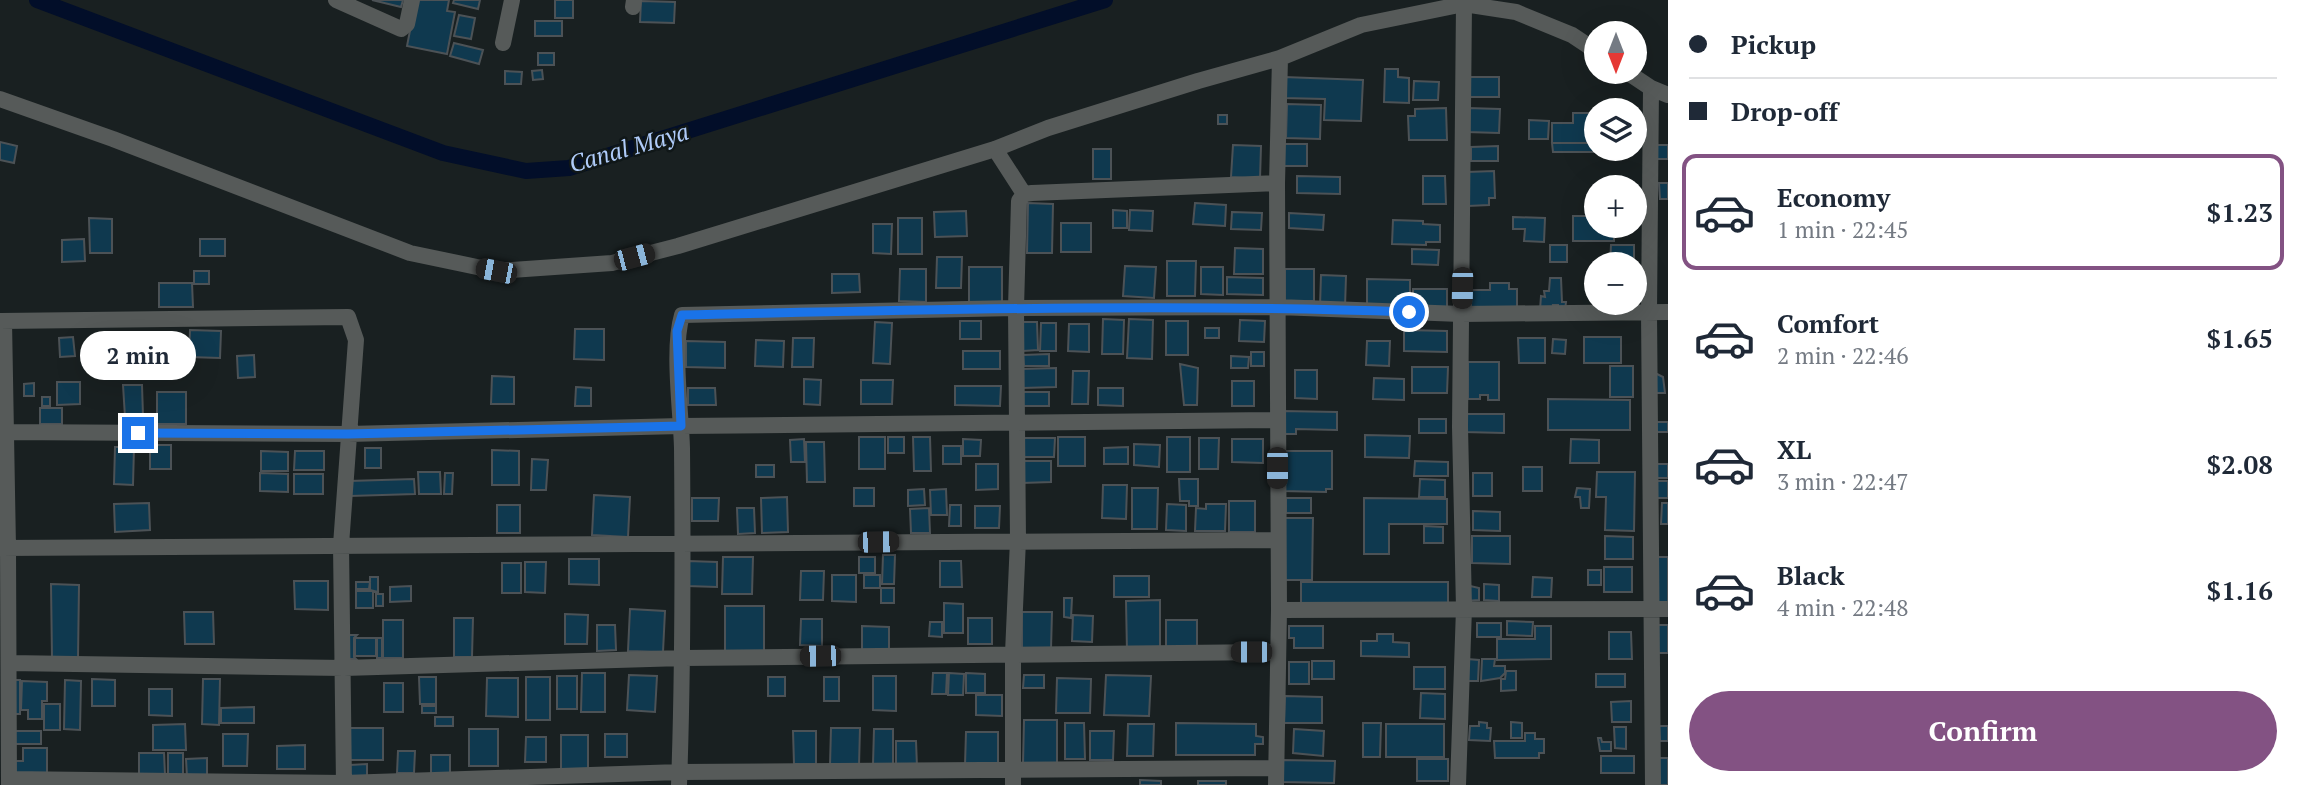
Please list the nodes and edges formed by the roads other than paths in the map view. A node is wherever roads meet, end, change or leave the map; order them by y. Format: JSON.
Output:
{"nodes":[{"id":1,"x":336,"y":0,"type":"edge"},
{"id":2,"x":412,"y":0,"type":"edge"},
{"id":3,"x":512,"y":0,"type":"edge"},
{"id":4,"x":1464,"y":4,"type":"junction"},
{"id":5,"x":503,"y":43,"type":"dead end"},
{"id":6,"x":1584,"y":43,"type":"edge"},
{"id":7,"x":1280,"y":58,"type":"junction"},
{"id":8,"x":1645,"y":84,"type":"edge"},
{"id":9,"x":1651,"y":88,"type":"junction"},
{"id":10,"x":1668,"y":95,"type":"edge"},
{"id":11,"x":0,"y":99,"type":"edge"},
{"id":12,"x":995,"y":149,"type":"junction"},
{"id":13,"x":1278,"y":183,"type":"junction"},
{"id":14,"x":1024,"y":194,"type":"junction"},
{"id":15,"x":1278,"y":307,"type":"junction"},
{"id":16,"x":1016,"y":308,"type":"junction"},
{"id":17,"x":1649,"y":312,"type":"junction"},
{"id":18,"x":1668,"y":312,"type":"edge"},
{"id":19,"x":1461,"y":314,"type":"junction"},
{"id":20,"x":2,"y":321,"type":"edge"},
{"id":21,"x":1278,"y":420,"type":"junction"},
{"id":22,"x":1018,"y":421,"type":"junction"},
{"id":23,"x":681,"y":426,"type":"junction"},
{"id":24,"x":3,"y":432,"type":"edge"},
{"id":25,"x":348,"y":434,"type":"junction"},
{"id":26,"x":1018,"y":540,"type":"junction"},
{"id":27,"x":1277,"y":540,"type":"junction"},
{"id":28,"x":682,"y":543,"type":"junction"},
{"id":29,"x":341,"y":545,"type":"junction"},
{"id":30,"x":4,"y":548,"type":"edge"},
{"id":31,"x":1464,"y":608,"type":"junction"},
{"id":32,"x":1651,"y":609,"type":"junction"},
{"id":33,"x":1668,"y":609,"type":"edge"},
{"id":34,"x":1279,"y":610,"type":"junction"},
{"id":35,"x":1277,"y":652,"type":"junction"},
{"id":36,"x":1013,"y":653,"type":"junction"},
{"id":37,"x":683,"y":658,"type":"junction"},
{"id":38,"x":9,"y":663,"type":"junction"},
{"id":39,"x":344,"y":668,"type":"junction"},
{"id":40,"x":1276,"y":768,"type":"junction"},
{"id":41,"x":680,"y":778,"type":"edge"},
{"id":42,"x":1013,"y":778,"type":"edge"},
{"id":43,"x":9,"y":782,"type":"edge"},
{"id":44,"x":344,"y":784,"type":"edge"},
{"id":45,"x":1276,"y":785,"type":"edge"},
{"id":46,"x":1458,"y":785,"type":"edge"},
{"id":47,"x":1653,"y":785,"type":"edge"}],
"edges":[{"from":1,"to":2,"type":"street"},
{"from":3,"to":5,"type":"street"},
{"from":4,"to":6,"type":"street"},
{"from":4,"to":7,"type":"street"},
{"from":4,"to":19,"type":"street"},
{"from":7,"to":12,"type":"street"},
{"from":7,"to":13,"type":"street"},
{"from":8,"to":9,"type":"street"},
{"from":9,"to":10,"type":"street"},
{"from":9,"to":17,"type":"street"},
{"from":11,"to":12,"type":"street"},
{"from":12,"to":14,"type":"street"},
{"from":13,"to":14,"type":"street"},
{"from":13,"to":15,"type":"street"},
{"from":14,"to":16,"type":"street"},
{"from":15,"to":16,"type":"street"},
{"from":15,"to":19,"type":"street"},
{"from":15,"to":21,"type":"street"},
{"from":16,"to":22,"type":"street"},
{"from":16,"to":23,"type":"street"},
{"from":17,"to":18,"type":"street"},
{"from":17,"to":19,"type":"street"},
{"from":17,"to":32,"type":"street"},
{"from":19,"to":31,"type":"street"},
{"from":20,"to":24,"type":"street"},
{"from":20,"to":25,"type":"street"},
{"from":21,"to":22,"type":"street"},
{"from":21,"to":27,"type":"street"},
{"from":22,"to":23,"type":"street"},
{"from":22,"to":26,"type":"street"},
{"from":23,"to":25,"type":"street"},
{"from":23,"to":28,"type":"street"},
{"from":24,"to":25,"type":"street"},
{"from":24,"to":30,"type":"street"},
{"from":25,"to":29,"type":"street"},
{"from":26,"to":27,"type":"street"},
{"from":26,"to":28,"type":"street"},
{"from":26,"to":36,"type":"street"},
{"from":27,"to":34,"type":"street"},
{"from":28,"to":29,"type":"street"},
{"from":28,"to":37,"type":"street"},
{"from":29,"to":30,"type":"street"},
{"from":29,"to":39,"type":"street"},
{"from":30,"to":38,"type":"street"},
{"from":31,"to":32,"type":"street"},
{"from":31,"to":34,"type":"street"},
{"from":31,"to":46,"type":"street"},
{"from":32,"to":33,"type":"street"},
{"from":32,"to":47,"type":"street"},
{"from":34,"to":35,"type":"street"},
{"from":35,"to":36,"type":"street"},
{"from":35,"to":40,"type":"street"},
{"from":36,"to":37,"type":"street"},
{"from":36,"to":42,"type":"street"},
{"from":37,"to":39,"type":"street"},
{"from":37,"to":41,"type":"street"},
{"from":38,"to":39,"type":"street"},
{"from":38,"to":43,"type":"street"},
{"from":39,"to":44,"type":"street"},
{"from":40,"to":42,"type":"street"},
{"from":40,"to":45,"type":"street"},
{"from":41,"to":42,"type":"street"},
{"from":41,"to":44,"type":"street"},
{"from":43,"to":44,"type":"street"}]}
